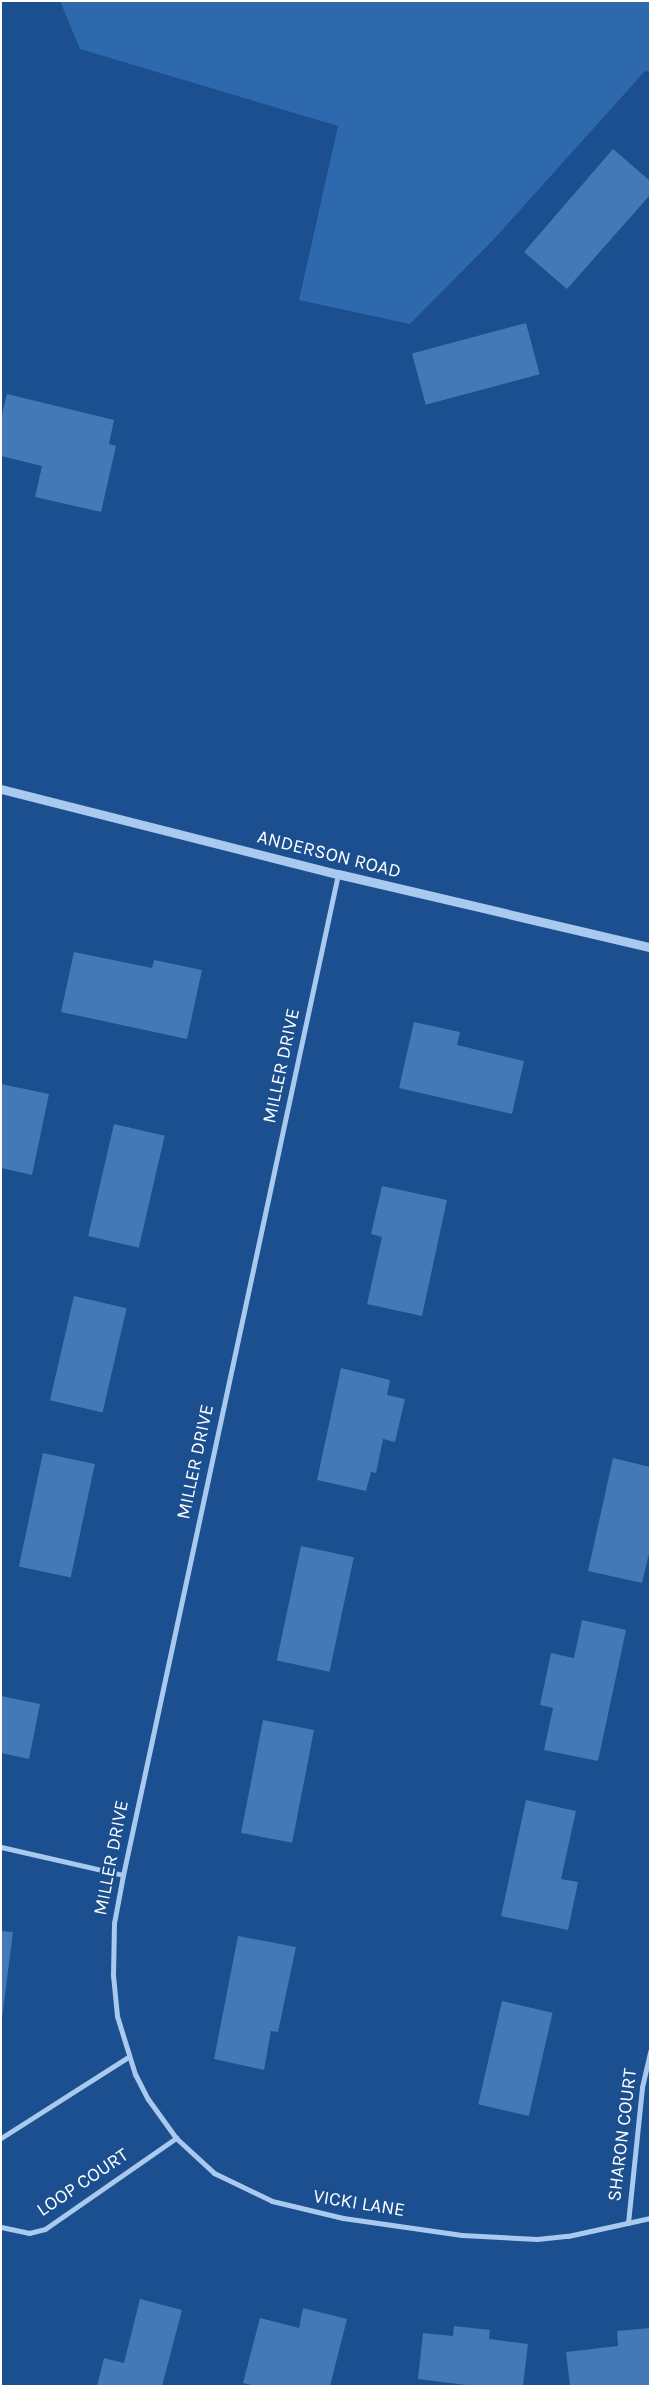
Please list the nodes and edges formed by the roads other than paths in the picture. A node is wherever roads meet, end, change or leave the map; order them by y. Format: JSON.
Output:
{"nodes":[{"id":1,"x":1,"y":789,"type":"edge"},
{"id":2,"x":338,"y":874,"type":"junction"},
{"id":3,"x":650,"y":947,"type":"edge"},
{"id":4,"x":1,"y":1847,"type":"edge"},
{"id":5,"x":122,"y":1875,"type":"junction"},
{"id":6,"x":650,"y":2051,"type":"edge"},
{"id":7,"x":128,"y":2057,"type":"junction"},
{"id":8,"x":1,"y":2138,"type":"edge"},
{"id":9,"x":176,"y":2138,"type":"junction"},
{"id":10,"x":650,"y":2218,"type":"edge"},
{"id":11,"x":628,"y":2223,"type":"junction"},
{"id":12,"x":1,"y":2227,"type":"edge"}],
"edges":[{"from":1,"to":2,"type":"street","name":"ANDERSON ROAD"},
{"from":2,"to":3,"type":"street","name":"ANDERSON ROAD"},
{"from":2,"to":5,"type":"street","name":"MILLER DRIVE"},
{"from":4,"to":5,"type":"street"},
{"from":5,"to":7,"type":"street","name":"MILLER DRIVE"},
{"from":6,"to":11,"type":"street","name":"SHARON COURT"},
{"from":7,"to":8,"type":"street"},
{"from":7,"to":9,"type":"street","name":"VICKI LANE"},
{"from":9,"to":11,"type":"street","name":"VICKI LANE"},
{"from":9,"to":12,"type":"street","name":"LOOP COURT"},
{"from":10,"to":11,"type":"street","name":"VICKI LANE"}]}
